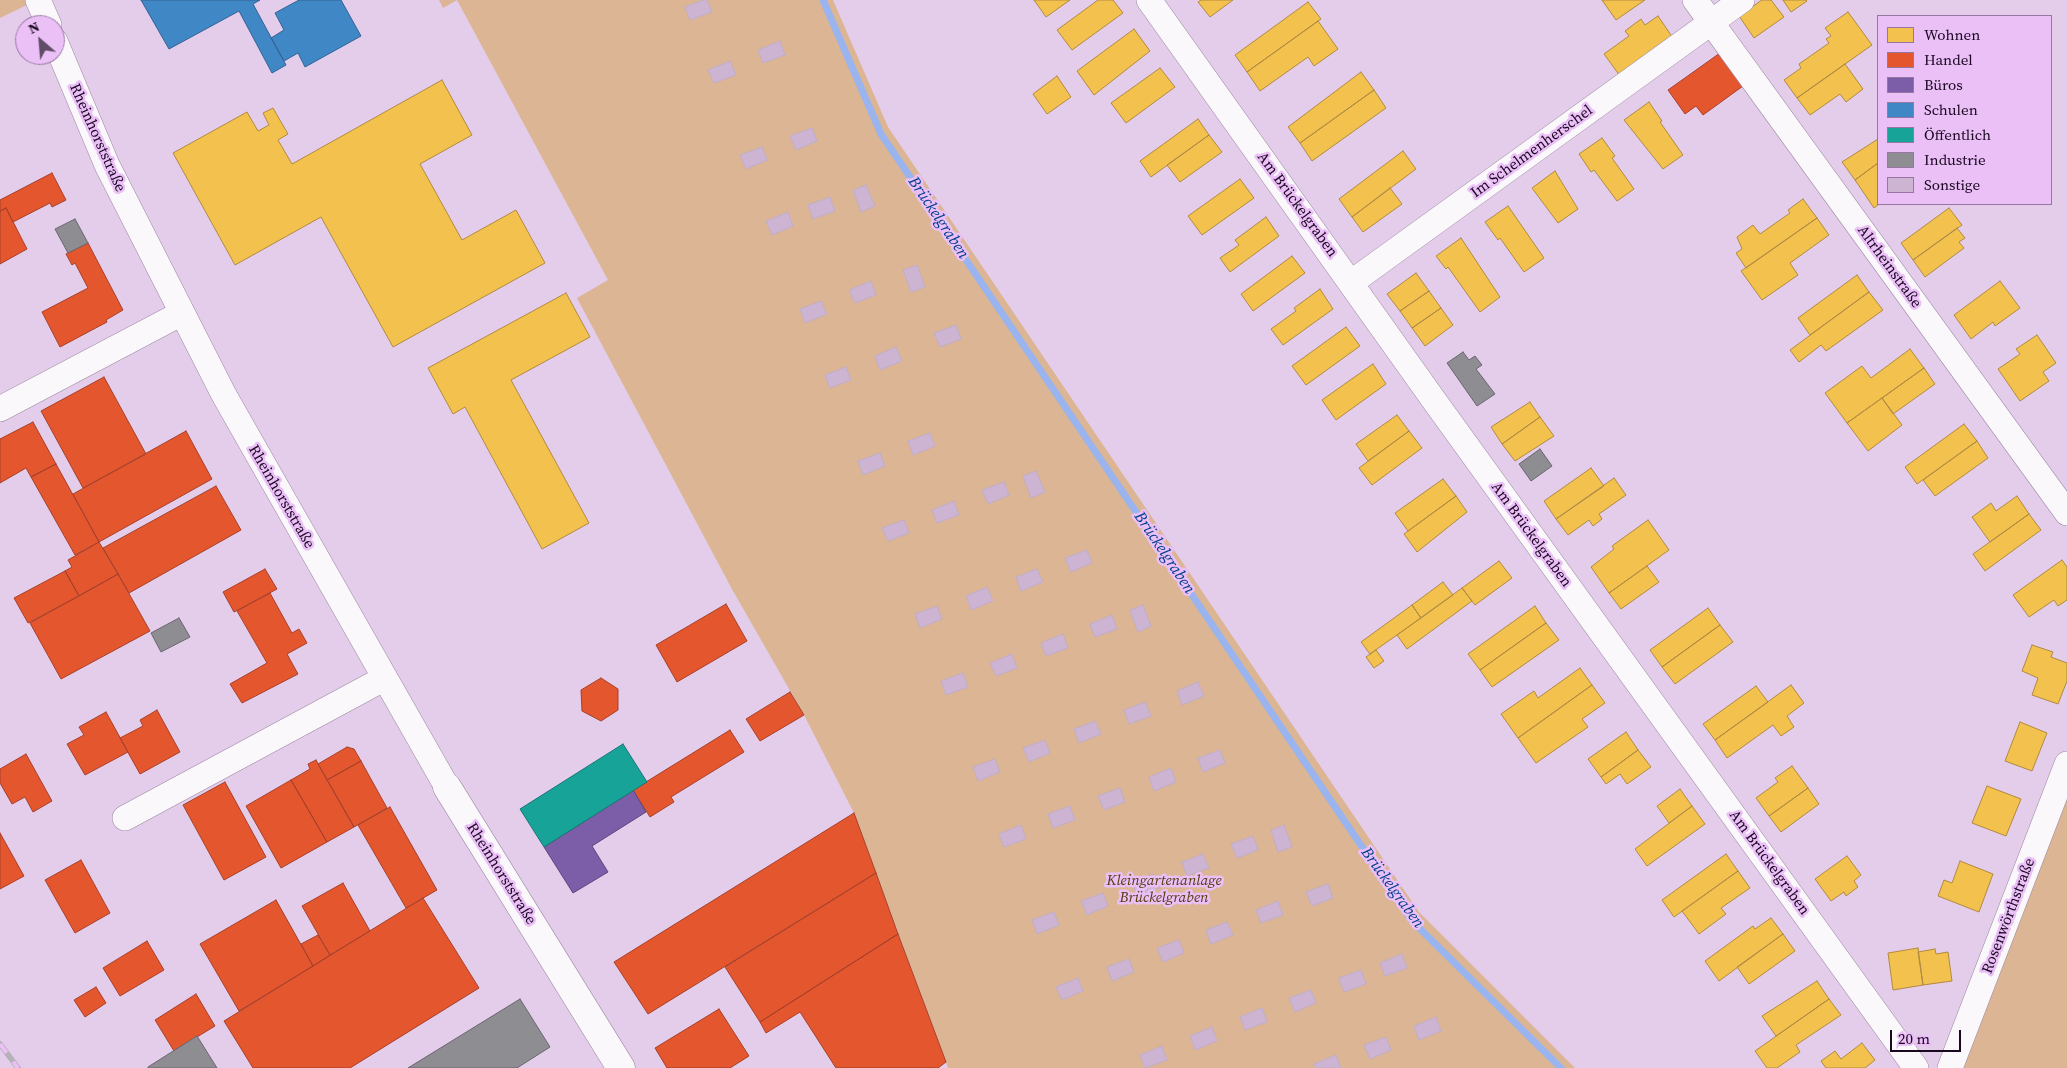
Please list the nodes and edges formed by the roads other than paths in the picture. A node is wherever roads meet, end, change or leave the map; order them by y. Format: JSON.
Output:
{"nodes":[{"id":1,"x":38,"y":0,"type":"edge"},
{"id":2,"x":1149,"y":0,"type":"edge"},
{"id":3,"x":1696,"y":0,"type":"edge"},
{"id":4,"x":1742,"y":0,"type":"edge"},
{"id":5,"x":44,"y":15,"type":"edge"},
{"id":6,"x":1711,"y":22,"type":"junction"},
{"id":7,"x":65,"y":65,"type":"edge"},
{"id":8,"x":1352,"y":282,"type":"junction"},
{"id":9,"x":182,"y":313,"type":"junction"},
{"id":10,"x":0,"y":409,"type":"edge"},
{"id":11,"x":2067,"y":513,"type":"edge"},
{"id":12,"x":385,"y":678,"type":"junction"},
{"id":13,"x":2067,"y":764,"type":"edge"},
{"id":14,"x":447,"y":787,"type":"joint"},
{"id":15,"x":125,"y":818,"type":"dead end"},
{"id":16,"x":621,"y":1068,"type":"edge"},
{"id":17,"x":1916,"y":1068,"type":"edge"},
{"id":18,"x":1950,"y":1068,"type":"edge"}],
"edges":[{"from":1,"to":5,"type":"street"},
{"from":2,"to":8,"type":"street","name":"Am Brückelgraben"},
{"from":3,"to":6,"type":"street","name":"Altrheinstraße"},
{"from":4,"to":6,"type":"street"},
{"from":6,"to":8,"type":"street","name":"Im Schelmenherschel"},
{"from":6,"to":11,"type":"street","name":"Altrheinstraße"},
{"from":7,"to":9,"type":"street","name":"Rheinhorststraße"},
{"from":8,"to":17,"type":"street","name":"Am Brückelgraben"},
{"from":9,"to":10,"type":"street"},
{"from":9,"to":12,"type":"street","name":"Rheinhorststraße"},
{"from":12,"to":14,"type":"street","name":"Rheinhorststraße"},
{"from":12,"to":15,"type":"street"},
{"from":13,"to":18,"type":"street","name":"Rosenwörthstraße"},
{"from":14,"to":16,"type":"street","name":"Rheinhorststraße"}]}
